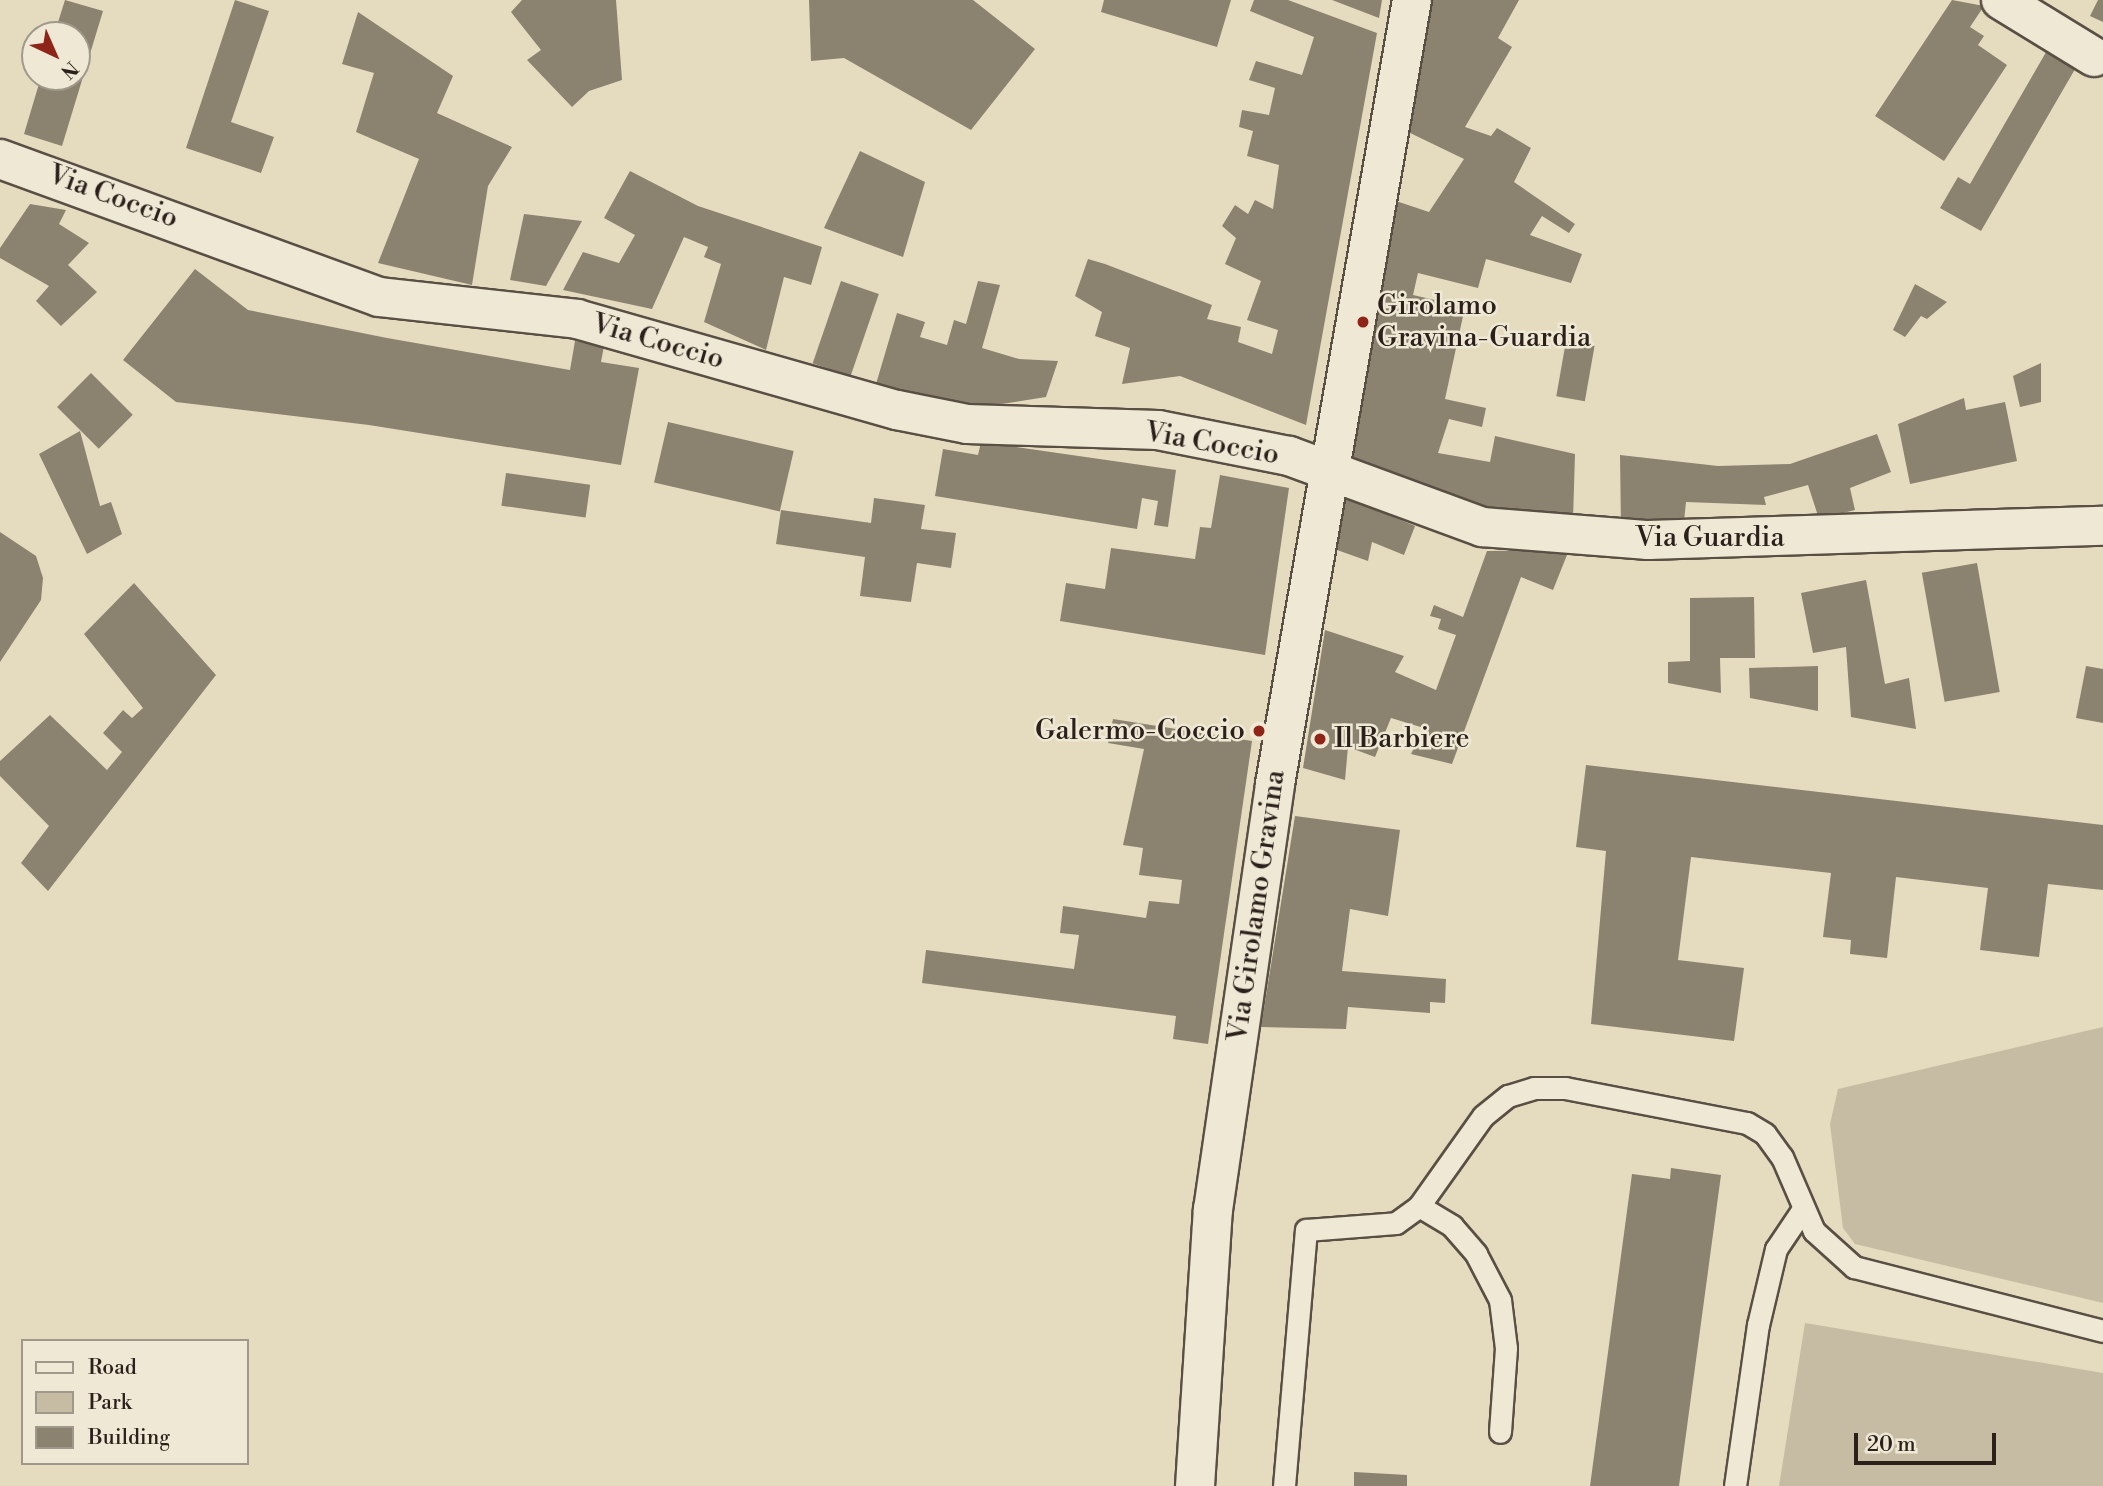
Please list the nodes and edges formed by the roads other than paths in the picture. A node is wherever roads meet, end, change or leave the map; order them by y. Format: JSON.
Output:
{"nodes":[{"id":1,"x":1412,"y":0,"type":"edge"},
{"id":2,"x":2001,"y":0,"type":"edge"},
{"id":3,"x":2094,"y":57,"type":"dead end"},
{"id":4,"x":0,"y":159,"type":"edge"},
{"id":5,"x":1327,"y":472,"type":"junction"},
{"id":6,"x":2103,"y":526,"type":"edge"},
{"id":7,"x":1419,"y":1206,"type":"junction"},
{"id":8,"x":1803,"y":1209,"type":"junction"},
{"id":9,"x":2103,"y":1331,"type":"edge"},
{"id":10,"x":1500,"y":1432,"type":"dead end"},
{"id":11,"x":1195,"y":1486,"type":"edge"},
{"id":12,"x":1284,"y":1486,"type":"edge"},
{"id":13,"x":1735,"y":1486,"type":"edge"}],
"edges":[{"from":1,"to":5,"type":"street","name":"Via Girolamo Gravina"},
{"from":2,"to":3,"type":"street"},
{"from":4,"to":5,"type":"street","name":"Via Coccio"},
{"from":5,"to":6,"type":"street","name":"Via Guardia"},
{"from":5,"to":11,"type":"street","name":"Via Girolamo Gravina"},
{"from":7,"to":8,"type":"lane"},
{"from":7,"to":10,"type":"lane"},
{"from":7,"to":12,"type":"lane"},
{"from":8,"to":9,"type":"lane"},
{"from":8,"to":13,"type":"lane"}]}
